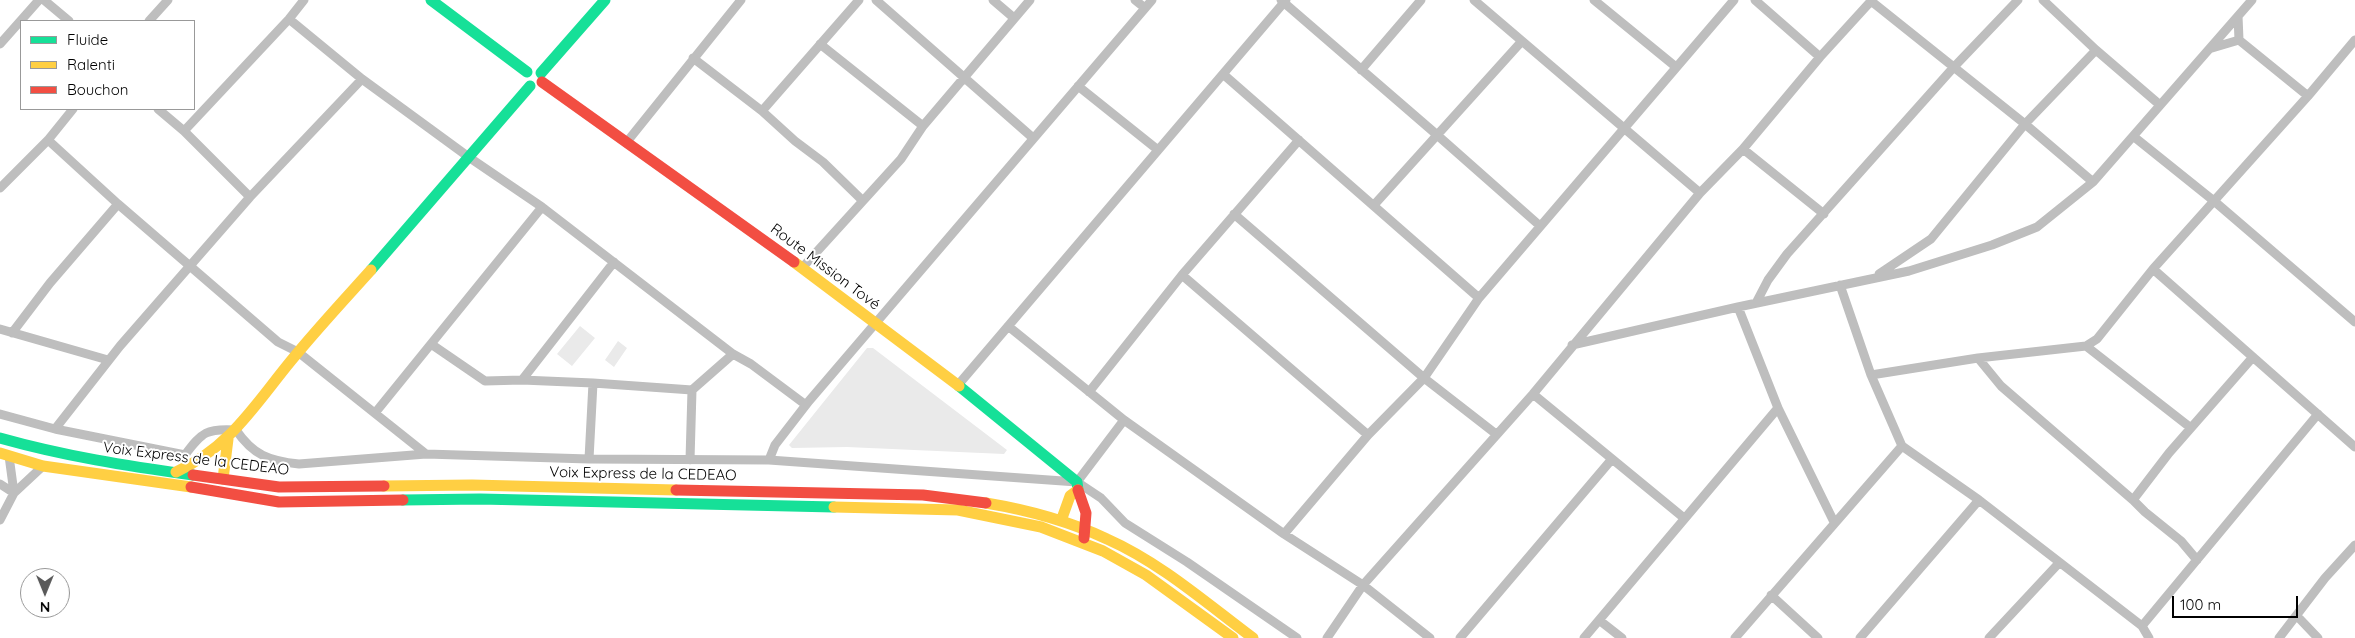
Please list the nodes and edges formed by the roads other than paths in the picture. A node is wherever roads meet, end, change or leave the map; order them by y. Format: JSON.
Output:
{"nodes":[{"id":1,"x":39,"y":0,"type":"edge"},
{"id":2,"x":44,"y":0,"type":"edge"},
{"id":3,"x":168,"y":0,"type":"edge"},
{"id":4,"x":304,"y":0,"type":"edge"},
{"id":5,"x":431,"y":0,"type":"edge"},
{"id":6,"x":605,"y":0,"type":"edge"},
{"id":7,"x":741,"y":0,"type":"edge"},
{"id":8,"x":859,"y":0,"type":"edge"},
{"id":9,"x":876,"y":0,"type":"edge"},
{"id":10,"x":993,"y":0,"type":"edge"},
{"id":11,"x":1030,"y":0,"type":"edge"},
{"id":12,"x":1135,"y":0,"type":"edge"},
{"id":13,"x":1152,"y":0,"type":"edge"},
{"id":14,"x":1421,"y":0,"type":"edge"},
{"id":15,"x":1474,"y":0,"type":"edge"},
{"id":16,"x":1594,"y":0,"type":"edge"},
{"id":17,"x":1734,"y":0,"type":"edge"},
{"id":18,"x":1755,"y":0,"type":"edge"},
{"id":19,"x":1871,"y":0,"type":"edge"},
{"id":20,"x":2018,"y":0,"type":"edge"},
{"id":21,"x":2043,"y":0,"type":"edge"},
{"id":22,"x":2252,"y":0,"type":"edge"},
{"id":23,"x":1284,"y":1,"type":"edge"},
{"id":24,"x":1145,"y":8,"type":"junction"},
{"id":25,"x":2238,"y":16,"type":"junction"},
{"id":26,"x":1014,"y":18,"type":"junction"},
{"id":27,"x":289,"y":19,"type":"junction"},
{"id":28,"x":21,"y":20,"type":"edge"},
{"id":29,"x":68,"y":20,"type":"edge"},
{"id":30,"x":150,"y":20,"type":"edge"},
{"id":31,"x":20,"y":21,"type":"edge"},
{"id":32,"x":2239,"y":40,"type":"junction"},
{"id":33,"x":2355,"y":40,"type":"edge"},
{"id":34,"x":1522,"y":41,"type":"junction"},
{"id":35,"x":0,"y":44,"type":"edge"},
{"id":36,"x":820,"y":44,"type":"junction"},
{"id":37,"x":2212,"y":48,"type":"junction"},
{"id":38,"x":2096,"y":50,"type":"junction"},
{"id":39,"x":1820,"y":57,"type":"junction"},
{"id":40,"x":693,"y":58,"type":"junction"},
{"id":41,"x":1676,"y":67,"type":"junction"},
{"id":42,"x":1953,"y":68,"type":"junction"},
{"id":43,"x":1361,"y":70,"type":"junction"},
{"id":44,"x":527,"y":72,"type":"junction"},
{"id":45,"x":1223,"y":74,"type":"junction"},
{"id":46,"x":964,"y":76,"type":"junction"},
{"id":47,"x":542,"y":77,"type":"junction"},
{"id":48,"x":362,"y":79,"type":"junction"},
{"id":49,"x":530,"y":86,"type":"junction"},
{"id":50,"x":1078,"y":86,"type":"junction"},
{"id":51,"x":2308,"y":96,"type":"junction"},
{"id":52,"x":2160,"y":105,"type":"junction"},
{"id":53,"x":72,"y":110,"type":"edge"},
{"id":54,"x":159,"y":110,"type":"edge"},
{"id":55,"x":762,"y":112,"type":"junction"},
{"id":56,"x":2025,"y":124,"type":"junction"},
{"id":57,"x":923,"y":126,"type":"junction"},
{"id":58,"x":1624,"y":127,"type":"junction"},
{"id":59,"x":184,"y":130,"type":"junction"},
{"id":60,"x":1436,"y":134,"type":"junction"},
{"id":61,"x":2133,"y":136,"type":"junction"},
{"id":62,"x":1033,"y":138,"type":"junction"},
{"id":63,"x":48,"y":140,"type":"junction"},
{"id":64,"x":1299,"y":140,"type":"junction"},
{"id":65,"x":626,"y":143,"type":"junction"},
{"id":66,"x":1743,"y":149,"type":"junction"},
{"id":67,"x":1158,"y":150,"type":"junction"},
{"id":68,"x":470,"y":158,"type":"junction"},
{"id":69,"x":2092,"y":182,"type":"junction"},
{"id":70,"x":0,"y":188,"type":"edge"},
{"id":71,"x":1700,"y":193,"type":"junction"},
{"id":72,"x":250,"y":197,"type":"junction"},
{"id":73,"x":862,"y":200,"type":"junction"},
{"id":74,"x":2214,"y":200,"type":"junction"},
{"id":75,"x":118,"y":204,"type":"junction"},
{"id":76,"x":1374,"y":205,"type":"junction"},
{"id":77,"x":542,"y":207,"type":"junction"},
{"id":78,"x":1234,"y":214,"type":"junction"},
{"id":79,"x":1824,"y":214,"type":"junction"},
{"id":80,"x":1539,"y":226,"type":"junction"},
{"id":81,"x":1922,"y":247,"type":"junction"},
{"id":82,"x":614,"y":262,"type":"junction"},
{"id":83,"x":1928,"y":265,"type":"junction"},
{"id":84,"x":190,"y":266,"type":"junction"},
{"id":85,"x":802,"y":268,"type":"junction"},
{"id":86,"x":2153,"y":269,"type":"junction"},
{"id":87,"x":1182,"y":275,"type":"junction"},
{"id":88,"x":1874,"y":277,"type":"junction"},
{"id":89,"x":1840,"y":285,"type":"junction"},
{"id":90,"x":1479,"y":298,"type":"junction"},
{"id":91,"x":1756,"y":303,"type":"junction"},
{"id":92,"x":1738,"y":306,"type":"junction"},
{"id":93,"x":2355,"y":322,"type":"edge"},
{"id":94,"x":877,"y":324,"type":"junction"},
{"id":95,"x":1008,"y":326,"type":"junction"},
{"id":96,"x":0,"y":329,"type":"edge"},
{"id":97,"x":12,"y":332,"type":"junction"},
{"id":98,"x":431,"y":344,"type":"junction"},
{"id":99,"x":1572,"y":345,"type":"junction"},
{"id":100,"x":2086,"y":346,"type":"junction"},
{"id":101,"x":298,"y":352,"type":"junction"},
{"id":102,"x":733,"y":354,"type":"junction"},
{"id":103,"x":2253,"y":357,"type":"junction"},
{"id":104,"x":1978,"y":358,"type":"junction"},
{"id":105,"x":108,"y":360,"type":"junction"},
{"id":106,"x":1871,"y":375,"type":"junction"},
{"id":107,"x":1424,"y":378,"type":"junction"},
{"id":108,"x":522,"y":380,"type":"junction"},
{"id":109,"x":593,"y":382,"type":"junction"},
{"id":110,"x":958,"y":385,"type":"junction"},
{"id":111,"x":692,"y":390,"type":"junction"},
{"id":112,"x":1089,"y":392,"type":"junction"},
{"id":113,"x":1533,"y":394,"type":"junction"},
{"id":114,"x":806,"y":405,"type":"junction"},
{"id":115,"x":1778,"y":408,"type":"junction"},
{"id":116,"x":375,"y":413,"type":"junction"},
{"id":117,"x":0,"y":414,"type":"edge"},
{"id":118,"x":2318,"y":414,"type":"junction"},
{"id":119,"x":1124,"y":420,"type":"junction"},
{"id":120,"x":2191,"y":428,"type":"junction"},
{"id":121,"x":55,"y":429,"type":"junction"},
{"id":122,"x":236,"y":430,"type":"junction"},
{"id":123,"x":1496,"y":434,"type":"junction"},
{"id":124,"x":1368,"y":435,"type":"junction"},
{"id":125,"x":0,"y":438,"type":"edge"},
{"id":126,"x":228,"y":439,"type":"junction"},
{"id":127,"x":1902,"y":446,"type":"junction"},
{"id":128,"x":2355,"y":447,"type":"edge"},
{"id":129,"x":5,"y":454,"type":"edge"},
{"id":130,"x":426,"y":454,"type":"junction"},
{"id":131,"x":588,"y":459,"type":"junction"},
{"id":132,"x":1612,"y":459,"type":"junction"},
{"id":133,"x":690,"y":460,"type":"junction"},
{"id":134,"x":769,"y":460,"type":"junction"},
{"id":135,"x":43,"y":466,"type":"junction"},
{"id":136,"x":176,"y":472,"type":"junction"},
{"id":137,"x":223,"y":479,"type":"junction"},
{"id":138,"x":195,"y":481,"type":"junction"},
{"id":139,"x":0,"y":484,"type":"edge"},
{"id":140,"x":1077,"y":486,"type":"junction"},
{"id":141,"x":279,"y":487,"type":"junction"},
{"id":142,"x":14,"y":493,"type":"junction"},
{"id":143,"x":1979,"y":500,"type":"junction"},
{"id":144,"x":2133,"y":500,"type":"junction"},
{"id":145,"x":279,"y":502,"type":"junction"},
{"id":146,"x":1684,"y":518,"type":"junction"},
{"id":147,"x":0,"y":520,"type":"edge"},
{"id":148,"x":1061,"y":521,"type":"junction"},
{"id":149,"x":1834,"y":522,"type":"junction"},
{"id":150,"x":1086,"y":531,"type":"junction"},
{"id":151,"x":1284,"y":534,"type":"junction"},
{"id":152,"x":1082,"y":543,"type":"junction"},
{"id":153,"x":2355,"y":545,"type":"edge"},
{"id":154,"x":2197,"y":560,"type":"junction"},
{"id":155,"x":2060,"y":563,"type":"junction"},
{"id":156,"x":1363,"y":585,"type":"junction"},
{"id":157,"x":1771,"y":595,"type":"junction"},
{"id":158,"x":2297,"y":616,"type":"junction"},
{"id":159,"x":1599,"y":620,"type":"junction"},
{"id":160,"x":2142,"y":626,"type":"junction"},
{"id":161,"x":1233,"y":638,"type":"edge"},
{"id":162,"x":1253,"y":638,"type":"edge"},
{"id":163,"x":1297,"y":638,"type":"edge"},
{"id":164,"x":1327,"y":638,"type":"edge"},
{"id":165,"x":1430,"y":638,"type":"edge"},
{"id":166,"x":1460,"y":638,"type":"edge"},
{"id":167,"x":1584,"y":638,"type":"edge"},
{"id":168,"x":1622,"y":638,"type":"edge"},
{"id":169,"x":1735,"y":638,"type":"edge"},
{"id":170,"x":1818,"y":638,"type":"edge"},
{"id":171,"x":1860,"y":638,"type":"edge"},
{"id":172,"x":1989,"y":638,"type":"edge"},
{"id":173,"x":2149,"y":638,"type":"edge"},
{"id":174,"x":2279,"y":638,"type":"edge"},
{"id":175,"x":2318,"y":638,"type":"edge"}],
"edges":[{"from":1,"to":28,"type":"street"},
{"from":2,"to":29,"type":"street"},
{"from":3,"to":30,"type":"street"},
{"from":4,"to":27,"type":"street"},
{"from":5,"to":44,"type":"main road"},
{"from":6,"to":47,"type":"main road"},
{"from":7,"to":40,"type":"street"},
{"from":8,"to":36,"type":"street"},
{"from":9,"to":46,"type":"street"},
{"from":10,"to":26,"type":"street"},
{"from":11,"to":26,"type":"street"},
{"from":12,"to":24,"type":"street"},
{"from":13,"to":24,"type":"street"},
{"from":14,"to":43,"type":"street"},
{"from":15,"to":34,"type":"street"},
{"from":16,"to":41,"type":"street"},
{"from":17,"to":41,"type":"street"},
{"from":18,"to":39,"type":"street"},
{"from":19,"to":39,"type":"street"},
{"from":19,"to":42,"type":"street"},
{"from":20,"to":42,"type":"street"},
{"from":21,"to":38,"type":"street"},
{"from":22,"to":25,"type":"street"},
{"from":23,"to":43,"type":"street"},
{"from":23,"to":45,"type":"street"},
{"from":24,"to":50,"type":"street"},
{"from":25,"to":32,"type":"street"},
{"from":25,"to":37,"type":"street"},
{"from":26,"to":46,"type":"street"},
{"from":27,"to":48,"type":"street"},
{"from":27,"to":59,"type":"street"},
{"from":31,"to":35,"type":"street"},
{"from":32,"to":37,"type":"street"},
{"from":32,"to":51,"type":"street"},
{"from":33,"to":51,"type":"street"},
{"from":34,"to":58,"type":"street"},
{"from":34,"to":60,"type":"street"},
{"from":36,"to":55,"type":"street"},
{"from":36,"to":57,"type":"street"},
{"from":37,"to":52,"type":"street"},
{"from":38,"to":52,"type":"street"},
{"from":38,"to":56,"type":"street"},
{"from":39,"to":66,"type":"street"},
{"from":40,"to":55,"type":"street"},
{"from":40,"to":65,"type":"street"},
{"from":41,"to":58,"type":"street"},
{"from":42,"to":56,"type":"street"},
{"from":42,"to":79,"type":"street"},
{"from":43,"to":60,"type":"street"},
{"from":44,"to":47,"type":"main road"},
{"from":44,"to":49,"type":"main road"},
{"from":45,"to":64,"type":"street"},
{"from":45,"to":67,"type":"street"},
{"from":46,"to":57,"type":"street"},
{"from":46,"to":62,"type":"street"},
{"from":47,"to":49,"type":"main road"},
{"from":47,"to":65,"type":"main road","name":"Route Mission Tové"},
{"from":48,"to":68,"type":"street"},
{"from":48,"to":72,"type":"street"},
{"from":49,"to":68,"type":"main road"},
{"from":50,"to":62,"type":"street"},
{"from":50,"to":67,"type":"street"},
{"from":51,"to":74,"type":"street"},
{"from":52,"to":61,"type":"street"},
{"from":53,"to":63,"type":"street"},
{"from":54,"to":59,"type":"street"},
{"from":55,"to":73,"type":"street"},
{"from":56,"to":69,"type":"street"},
{"from":56,"to":81,"type":"street"},
{"from":57,"to":73,"type":"street"},
{"from":58,"to":71,"type":"street"},
{"from":58,"to":80,"type":"street"},
{"from":59,"to":72,"type":"street"},
{"from":60,"to":76,"type":"street"},
{"from":60,"to":80,"type":"street"},
{"from":61,"to":69,"type":"street"},
{"from":61,"to":74,"type":"street"},
{"from":62,"to":94,"type":"street"},
{"from":63,"to":70,"type":"street"},
{"from":63,"to":75,"type":"street"},
{"from":64,"to":76,"type":"street"},
{"from":64,"to":78,"type":"street"},
{"from":65,"to":85,"type":"main road","name":"Route Mission Tové"},
{"from":66,"to":71,"type":"street"},
{"from":66,"to":79,"type":"street"},
{"from":67,"to":95,"type":"street"},
{"from":68,"to":77,"type":"street"},
{"from":68,"to":101,"type":"main road"},
{"from":69,"to":83,"type":"street"},
{"from":71,"to":99,"type":"street"},
{"from":72,"to":84,"type":"street"},
{"from":73,"to":85,"type":"street"},
{"from":74,"to":86,"type":"street"},
{"from":74,"to":93,"type":"street"},
{"from":75,"to":84,"type":"street"},
{"from":75,"to":97,"type":"street"},
{"from":76,"to":90,"type":"street"},
{"from":77,"to":82,"type":"street"},
{"from":77,"to":98,"type":"street"},
{"from":78,"to":87,"type":"street"},
{"from":78,"to":107,"type":"street"},
{"from":79,"to":91,"type":"street"},
{"from":80,"to":90,"type":"street"},
{"from":81,"to":83,"type":"street"},
{"from":81,"to":88,"type":"street"},
{"from":82,"to":102,"type":"street"},
{"from":82,"to":108,"type":"street"},
{"from":83,"to":88,"type":"street"},
{"from":84,"to":101,"type":"street"},
{"from":84,"to":105,"type":"street"},
{"from":85,"to":94,"type":"main road","name":"Route Mission Tové"},
{"from":86,"to":100,"type":"street"},
{"from":86,"to":103,"type":"street"},
{"from":87,"to":112,"type":"street"},
{"from":87,"to":124,"type":"street"},
{"from":88,"to":89,"type":"street"},
{"from":89,"to":91,"type":"street"},
{"from":89,"to":106,"type":"street"},
{"from":90,"to":107,"type":"street"},
{"from":91,"to":92,"type":"street"},
{"from":92,"to":99,"type":"street"},
{"from":92,"to":115,"type":"street"},
{"from":94,"to":110,"type":"main road","name":"Route Mission Tové"},
{"from":94,"to":114,"type":"street"},
{"from":95,"to":110,"type":"street"},
{"from":95,"to":112,"type":"street"},
{"from":96,"to":97,"type":"street"},
{"from":97,"to":105,"type":"street"},
{"from":98,"to":108,"type":"street"},
{"from":98,"to":116,"type":"street"},
{"from":99,"to":113,"type":"street"},
{"from":100,"to":104,"type":"street"},
{"from":100,"to":120,"type":"street"},
{"from":101,"to":116,"type":"street"},
{"from":101,"to":122,"type":"main road"},
{"from":102,"to":111,"type":"street"},
{"from":102,"to":114,"type":"street"},
{"from":103,"to":118,"type":"street"},
{"from":103,"to":120,"type":"street"},
{"from":104,"to":106,"type":"street"},
{"from":104,"to":144,"type":"street"},
{"from":105,"to":121,"type":"street"},
{"from":106,"to":127,"type":"street"},
{"from":107,"to":123,"type":"street"},
{"from":107,"to":124,"type":"street"},
{"from":108,"to":109,"type":"street"},
{"from":109,"to":111,"type":"street"},
{"from":109,"to":131,"type":"street"},
{"from":110,"to":140,"type":"main road","name":"Route Mission Tové"},
{"from":111,"to":133,"type":"street"},
{"from":112,"to":119,"type":"street"},
{"from":113,"to":123,"type":"street"},
{"from":113,"to":132,"type":"street"},
{"from":114,"to":134,"type":"street"},
{"from":115,"to":146,"type":"street"},
{"from":115,"to":149,"type":"street"},
{"from":116,"to":130,"type":"street"},
{"from":117,"to":121,"type":"street"},
{"from":118,"to":128,"type":"street"},
{"from":118,"to":154,"type":"street"},
{"from":119,"to":140,"type":"street"},
{"from":119,"to":151,"type":"street"},
{"from":120,"to":144,"type":"street"},
{"from":121,"to":122,"type":"street"},
{"from":122,"to":126,"type":"main road"},
{"from":122,"to":130,"type":"street"},
{"from":123,"to":156,"type":"street"},
{"from":124,"to":151,"type":"street"},
{"from":125,"to":136,"type":"main road","name":"Voix Express de la CEDEAO"},
{"from":126,"to":136,"type":"main road"},
{"from":126,"to":137,"type":"main road"},
{"from":127,"to":143,"type":"street"},
{"from":127,"to":149,"type":"street"},
{"from":129,"to":135,"type":"main road"},
{"from":129,"to":142,"type":"street"},
{"from":130,"to":131,"type":"street"},
{"from":131,"to":133,"type":"street"},
{"from":132,"to":146,"type":"street"},
{"from":132,"to":166,"type":"street"},
{"from":133,"to":134,"type":"street"},
{"from":134,"to":140,"type":"street"},
{"from":135,"to":138,"type":"main road"},
{"from":135,"to":142,"type":"street"},
{"from":136,"to":138,"type":"main road","name":"Voix Express de la CEDEAO"},
{"from":137,"to":138,"type":"main road","name":"Voix Express de la CEDEAO"},
{"from":137,"to":141,"type":"main road","name":"Voix Express de la CEDEAO"},
{"from":138,"to":145,"type":"main road"},
{"from":139,"to":142,"type":"street"},
{"from":140,"to":148,"type":"main road"},
{"from":140,"to":150,"type":"main road"},
{"from":140,"to":163,"type":"street"},
{"from":141,"to":145,"type":"main road"},
{"from":141,"to":148,"type":"main road","name":"Voix Express de la CEDEAO"},
{"from":142,"to":147,"type":"street"},
{"from":143,"to":155,"type":"street"},
{"from":143,"to":171,"type":"street"},
{"from":144,"to":154,"type":"street"},
{"from":145,"to":152,"type":"main road"},
{"from":146,"to":159,"type":"street"},
{"from":148,"to":150,"type":"main road","name":"Voix Express de la CEDEAO"},
{"from":149,"to":157,"type":"street"},
{"from":150,"to":152,"type":"main road"},
{"from":150,"to":162,"type":"main road","name":"Voix Express de la CEDEAO"},
{"from":151,"to":156,"type":"street"},
{"from":152,"to":161,"type":"main road"},
{"from":153,"to":158,"type":"street"},
{"from":154,"to":160,"type":"street"},
{"from":155,"to":160,"type":"street"},
{"from":155,"to":172,"type":"street"},
{"from":156,"to":164,"type":"street"},
{"from":156,"to":165,"type":"street"},
{"from":157,"to":169,"type":"street"},
{"from":157,"to":170,"type":"street"},
{"from":158,"to":174,"type":"street"},
{"from":158,"to":175,"type":"street"},
{"from":159,"to":167,"type":"street"},
{"from":159,"to":168,"type":"street"},
{"from":160,"to":173,"type":"street"}]}
